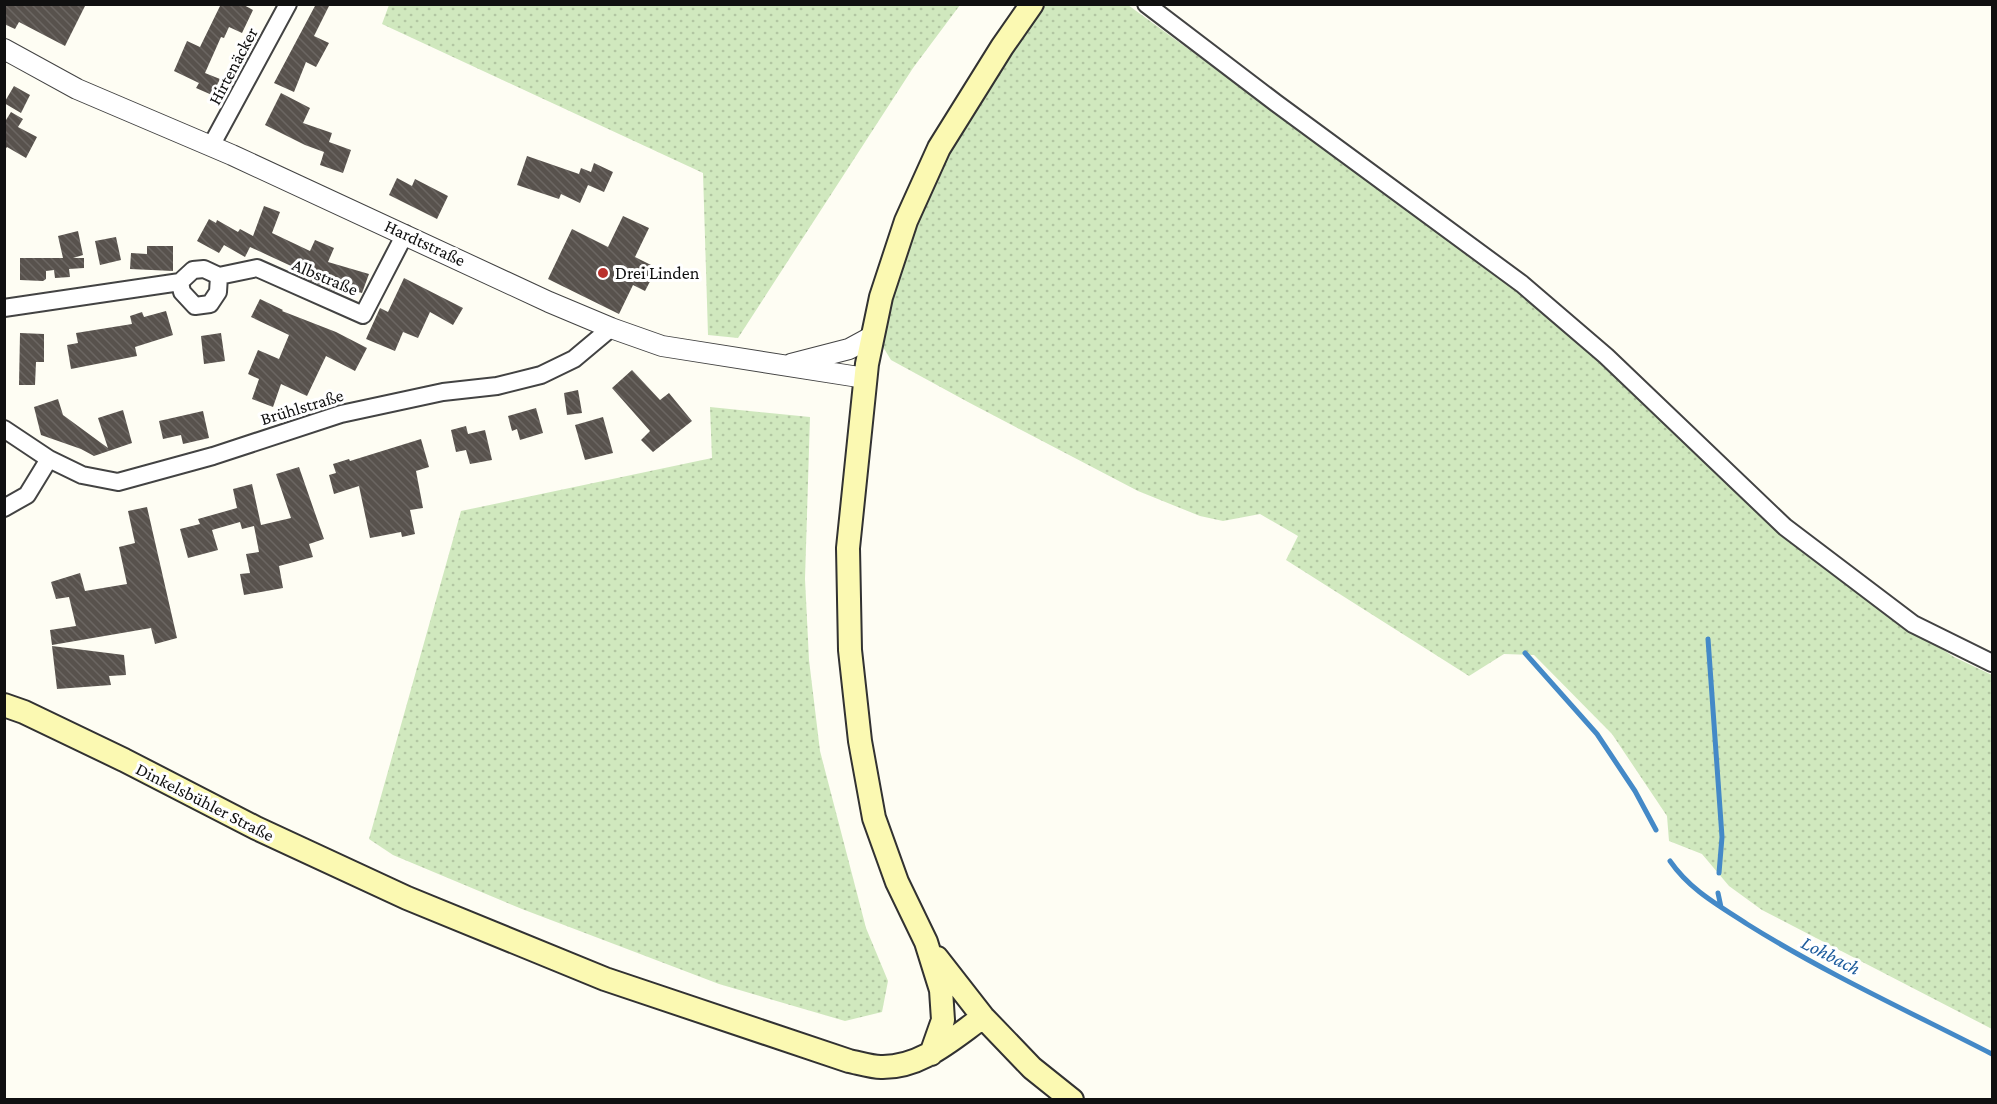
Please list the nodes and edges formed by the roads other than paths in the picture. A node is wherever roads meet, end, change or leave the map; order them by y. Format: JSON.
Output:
{"nodes":[{"id":1,"x":288,"y":4,"type":"edge"},
{"id":2,"x":1032,"y":4,"type":"edge"},
{"id":3,"x":1146,"y":4,"type":"edge"},
{"id":4,"x":4,"y":49,"type":"edge"},
{"id":5,"x":212,"y":146,"type":"junction"},
{"id":6,"x":405,"y":234,"type":"junction"},
{"id":7,"x":219,"y":276,"type":"junction"},
{"id":8,"x":180,"y":282,"type":"junction"},
{"id":9,"x":4,"y":308,"type":"edge"},
{"id":10,"x":611,"y":328,"type":"junction"},
{"id":11,"x":873,"y":336,"type":"junction"},
{"id":12,"x":784,"y":366,"type":"junction"},
{"id":13,"x":865,"y":378,"type":"junction"},
{"id":14,"x":4,"y":429,"type":"edge"},
{"id":15,"x":49,"y":459,"type":"junction"},
{"id":16,"x":4,"y":508,"type":"edge"},
{"id":17,"x":1992,"y":663,"type":"edge"},
{"id":18,"x":4,"y":705,"type":"edge"},
{"id":19,"x":926,"y":942,"type":"junction"},
{"id":20,"x":983,"y":1017,"type":"junction"},
{"id":21,"x":931,"y":1054,"type":"junction"},
{"id":22,"x":1072,"y":1100,"type":"edge"}],
"edges":[{"from":1,"to":5,"type":"street","name":"Hirtenäcker"},
{"from":2,"to":11,"type":"main road"},
{"from":3,"to":17,"type":"street"},
{"from":4,"to":5,"type":"street","name":"Hardtstraße"},
{"from":5,"to":6,"type":"street","name":"Hardtstraße"},
{"from":6,"to":7,"type":"street","name":"Albstraße"},
{"from":6,"to":10,"type":"street","name":"Hardtstraße"},
{"from":7,"to":8,"type":"street","name":"Albstraße"},
{"from":7,"to":8,"type":"street"},
{"from":8,"to":9,"type":"street","name":"Albstraße"},
{"from":10,"to":12,"type":"street","name":"Hardtstraße"},
{"from":10,"to":15,"type":"street","name":"Brühlstraße"},
{"from":11,"to":12,"type":"street"},
{"from":11,"to":13,"type":"main road"},
{"from":12,"to":13,"type":"street","name":"Hardtstraße"},
{"from":13,"to":19,"type":"main road"},
{"from":14,"to":15,"type":"street","name":"Brühlstraße"},
{"from":15,"to":16,"type":"street"},
{"from":18,"to":21,"type":"main road","name":"Dinkelsbühler Straße"},
{"from":19,"to":20,"type":"main road"},
{"from":19,"to":21,"type":"main road"},
{"from":20,"to":21,"type":"main road","name":"Dinkelsbühler Straße"},
{"from":20,"to":22,"type":"main road"}]}
